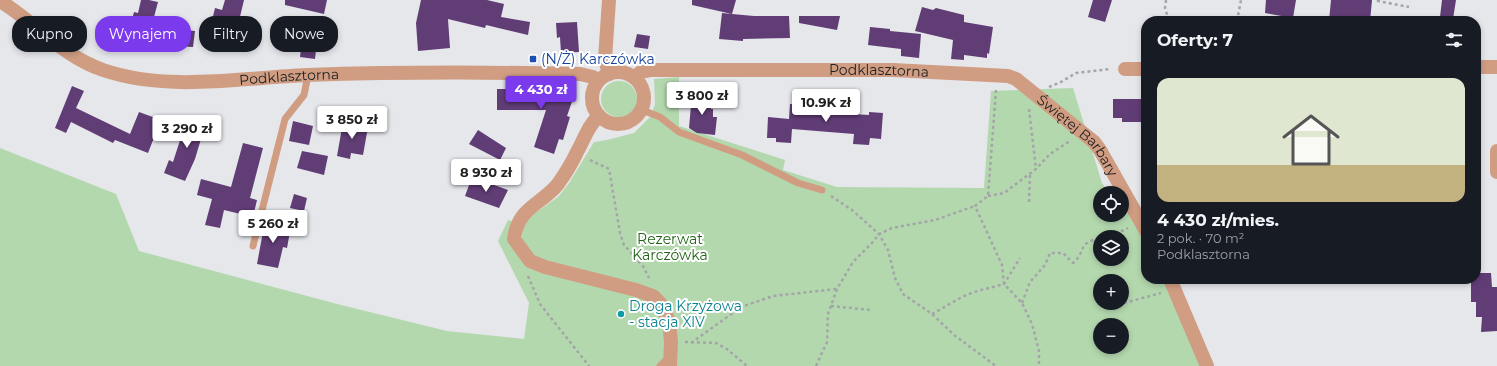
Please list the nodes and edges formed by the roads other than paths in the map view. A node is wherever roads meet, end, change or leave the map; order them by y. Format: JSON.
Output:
{"nodes":[{"id":1,"x":609,"y":0,"type":"edge"},
{"id":2,"x":0,"y":2,"type":"edge"},
{"id":3,"x":1481,"y":67,"type":"edge"},
{"id":4,"x":1497,"y":67,"type":"edge"},
{"id":5,"x":1125,"y":69,"type":"road end"},
{"id":6,"x":1141,"y":69,"type":"edge"},
{"id":7,"x":308,"y":76,"type":"junction"},
{"id":8,"x":604,"y":77,"type":"junction"},
{"id":9,"x":635,"y":77,"type":"junction"},
{"id":10,"x":1027,"y":88,"type":"joint"},
{"id":11,"x":642,"y":110,"type":"junction"},
{"id":12,"x":599,"y":116,"type":"junction"},
{"id":13,"x":1497,"y":151,"type":"edge"},
{"id":14,"x":1497,"y":172,"type":"edge"},
{"id":15,"x":822,"y":190,"type":"road end"},
{"id":16,"x":1141,"y":222,"type":"edge"},
{"id":17,"x":253,"y":246,"type":"dead end"},
{"id":18,"x":1172,"y":284,"type":"edge"},
{"id":19,"x":671,"y":354,"type":"edge"},
{"id":20,"x":660,"y":366,"type":"edge"},
{"id":21,"x":1207,"y":366,"type":"edge"}],
"edges":[{"from":1,"to":8,"type":"street"},
{"from":2,"to":7,"type":"street","name":"Podklasztorna"},
{"from":3,"to":4,"type":"street"},
{"from":5,"to":6,"type":"street"},
{"from":7,"to":8,"type":"street","name":"Podklasztorna"},
{"from":7,"to":17,"type":"lane"},
{"from":8,"to":9,"type":"street","name":"Podklasztorna"},
{"from":8,"to":12,"type":"street"},
{"from":9,"to":10,"type":"street","name":"Podklasztorna"},
{"from":9,"to":11,"type":"street"},
{"from":10,"to":16,"type":"street","name":"Świętej Barbary"},
{"from":11,"to":12,"type":"street"},
{"from":11,"to":15,"type":"lane"},
{"from":12,"to":19,"type":"street"},
{"from":13,"to":14,"type":"street"},
{"from":18,"to":21,"type":"street"},
{"from":19,"to":20,"type":"lane"}]}
